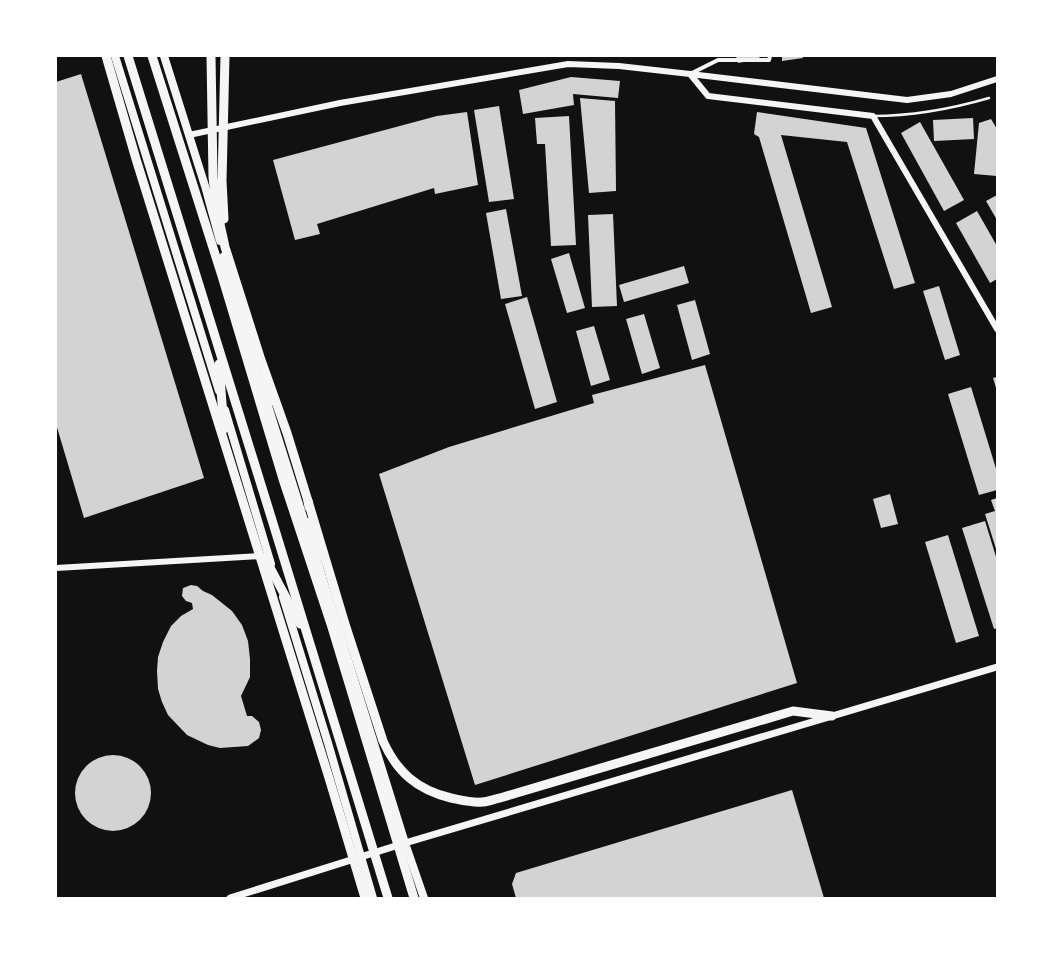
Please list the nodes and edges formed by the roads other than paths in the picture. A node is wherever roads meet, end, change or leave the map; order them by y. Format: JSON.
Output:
{"nodes":[{"id":1,"x":106,"y":56,"type":"edge"},
{"id":2,"x":115,"y":56,"type":"edge"},
{"id":3,"x":128,"y":56,"type":"edge"},
{"id":4,"x":152,"y":56,"type":"edge"},
{"id":5,"x":164,"y":56,"type":"edge"},
{"id":6,"x":211,"y":56,"type":"edge"},
{"id":7,"x":226,"y":56,"type":"edge"},
{"id":8,"x":770,"y":56,"type":"edge"},
{"id":9,"x":690,"y":74,"type":"junction"},
{"id":10,"x":997,"y":79,"type":"edge"},
{"id":11,"x":989,"y":98,"type":"dead end"},
{"id":12,"x":873,"y":116,"type":"junction"},
{"id":13,"x":189,"y":135,"type":"junction"},
{"id":14,"x":225,"y":246,"type":"junction"},
{"id":15,"x":997,"y":329,"type":"edge"},
{"id":16,"x":218,"y":348,"type":"junction"},
{"id":17,"x":244,"y":351,"type":"junction"},
{"id":18,"x":287,"y":433,"type":"junction"},
{"id":19,"x":226,"y":447,"type":"junction"},
{"id":20,"x":308,"y":502,"type":"junction"},
{"id":21,"x":254,"y":539,"type":"junction"},
{"id":22,"x":268,"y":556,"type":"junction"},
{"id":23,"x":56,"y":568,"type":"edge"},
{"id":24,"x":331,"y":624,"type":"junction"},
{"id":25,"x":310,"y":642,"type":"junction"},
{"id":26,"x":997,"y":667,"type":"edge"},
{"id":27,"x":832,"y":716,"type":"junction"},
{"id":28,"x":405,"y":843,"type":"junction"},
{"id":29,"x":360,"y":857,"type":"junction"},
{"id":30,"x":230,"y":898,"type":"edge"},
{"id":31,"x":365,"y":898,"type":"edge"},
{"id":32,"x":373,"y":898,"type":"edge"},
{"id":33,"x":388,"y":898,"type":"edge"},
{"id":34,"x":414,"y":898,"type":"edge"},
{"id":35,"x":424,"y":898,"type":"edge"}],
"edges":[{"from":1,"to":19,"type":"highway"},
{"from":2,"to":22,"type":"main road"},
{"from":3,"to":16,"type":"highway"},
{"from":4,"to":17,"type":"highway"},
{"from":5,"to":13,"type":"main road"},
{"from":6,"to":14,"type":"highway"},
{"from":7,"to":14,"type":"highway"},
{"from":8,"to":9,"type":"street"},
{"from":9,"to":10,"type":"street"},
{"from":9,"to":12,"type":"street"},
{"from":9,"to":13,"type":"street"},
{"from":11,"to":12,"type":"lane"},
{"from":12,"to":15,"type":"street"},
{"from":13,"to":28,"type":"main road"},
{"from":14,"to":18,"type":"highway"},
{"from":16,"to":19,"type":"highway"},
{"from":16,"to":25,"type":"highway"},
{"from":17,"to":18,"type":"highway"},
{"from":17,"to":24,"type":"highway"},
{"from":18,"to":20,"type":"highway"},
{"from":19,"to":21,"type":"highway"},
{"from":20,"to":24,"type":"highway"},
{"from":20,"to":27,"type":"highway"},
{"from":21,"to":25,"type":"highway"},
{"from":21,"to":31,"type":"highway"},
{"from":22,"to":23,"type":"street"},
{"from":22,"to":29,"type":"main road"},
{"from":24,"to":34,"type":"highway"},
{"from":25,"to":33,"type":"highway"},
{"from":26,"to":27,"type":"main road"},
{"from":27,"to":28,"type":"main road"},
{"from":28,"to":29,"type":"main road"},
{"from":28,"to":35,"type":"main road"},
{"from":29,"to":30,"type":"main road"},
{"from":29,"to":32,"type":"main road"}]}
